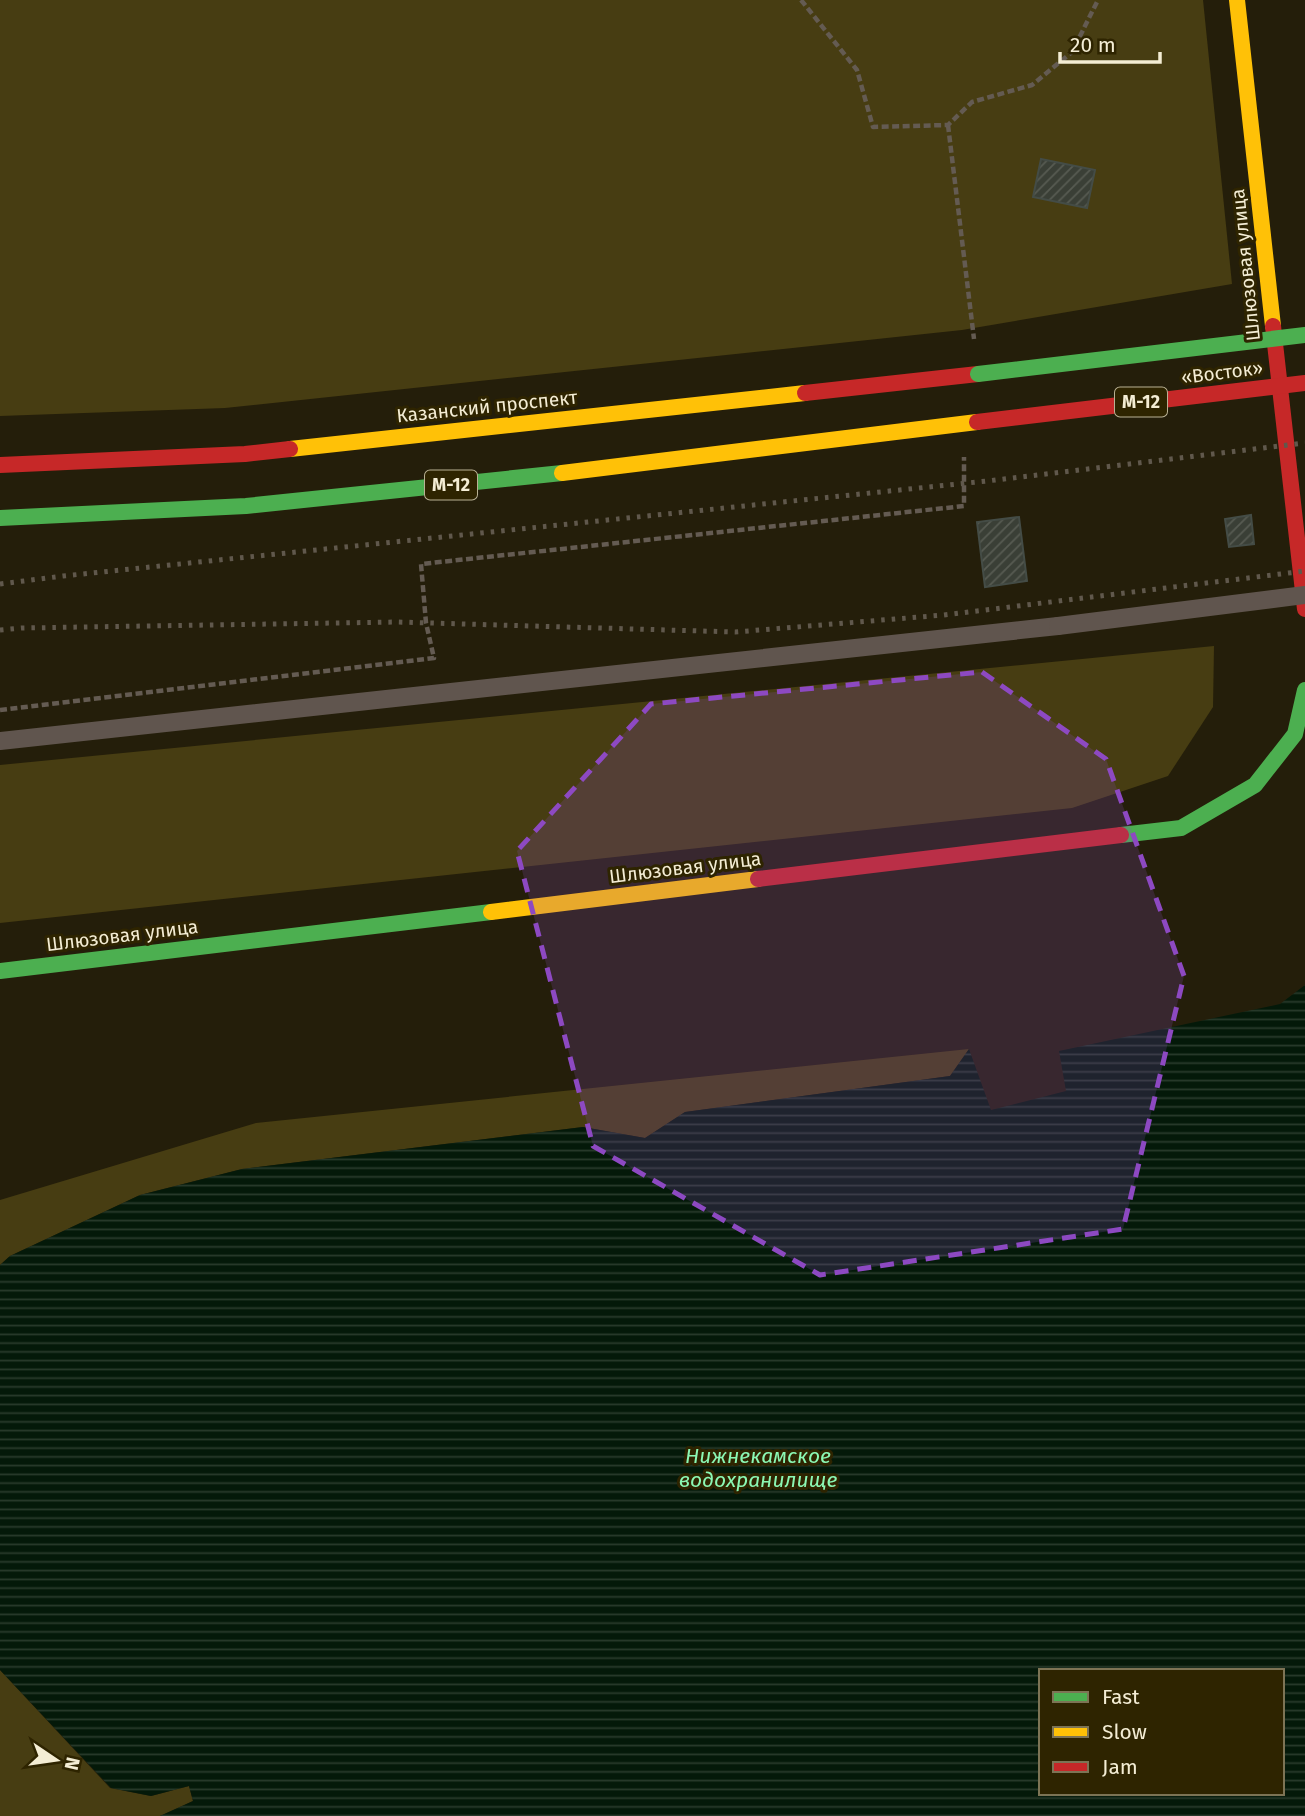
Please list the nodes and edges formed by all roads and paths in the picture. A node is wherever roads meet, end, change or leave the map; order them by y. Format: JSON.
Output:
{"nodes":[{"id":1,"x":801,"y":0,"type":"edge"},
{"id":2,"x":1098,"y":0,"type":"edge"},
{"id":3,"x":1237,"y":0,"type":"edge"},
{"id":4,"x":948,"y":125,"type":"junction"},
{"id":5,"x":1305,"y":335,"type":"edge"},
{"id":6,"x":974,"y":342,"type":"dead end"},
{"id":7,"x":1305,"y":348,"type":"edge"},
{"id":8,"x":1276,"y":351,"type":"junction"},
{"id":9,"x":978,"y":374,"type":"joint"},
{"id":10,"x":1305,"y":383,"type":"edge"},
{"id":11,"x":971,"y":422,"type":"junction"},
{"id":12,"x":0,"y":466,"type":"edge"},
{"id":13,"x":0,"y":518,"type":"edge"},
{"id":14,"x":1304,"y":587,"type":"edge"},
{"id":15,"x":1305,"y":609,"type":"edge"},
{"id":16,"x":1305,"y":690,"type":"edge"},
{"id":17,"x":0,"y":710,"type":"edge"},
{"id":18,"x":0,"y":741,"type":"edge"},
{"id":19,"x":0,"y":971,"type":"edge"}],
"edges":[{"from":1,"to":4,"type":"path"},
{"from":2,"to":4,"type":"path"},
{"from":3,"to":8,"type":"main road","name":"Шлюзовая улица"},
{"from":4,"to":6,"type":"path"},
{"from":5,"to":9,"type":"main road","name":"«Восток»","bridge":true},
{"from":7,"to":8,"type":"lane"},
{"from":8,"to":14,"type":"main road","name":"Шлюзовая улица"},
{"from":9,"to":12,"type":"main road","name":"Казанский проспект"},
{"from":10,"to":11,"type":"main road","name":"«Восток»","number":"М-12","bridge":true},
{"from":11,"to":13,"type":"main road","number":"М-12"},
{"from":11,"to":17,"type":"path"},
{"from":14,"to":15,"type":"main road","name":"Шлюзовая улица"},
{"from":14,"to":18,"type":"lane","bridge":true},
{"from":16,"to":19,"type":"main road","name":"Шлюзовая улица"}]}
